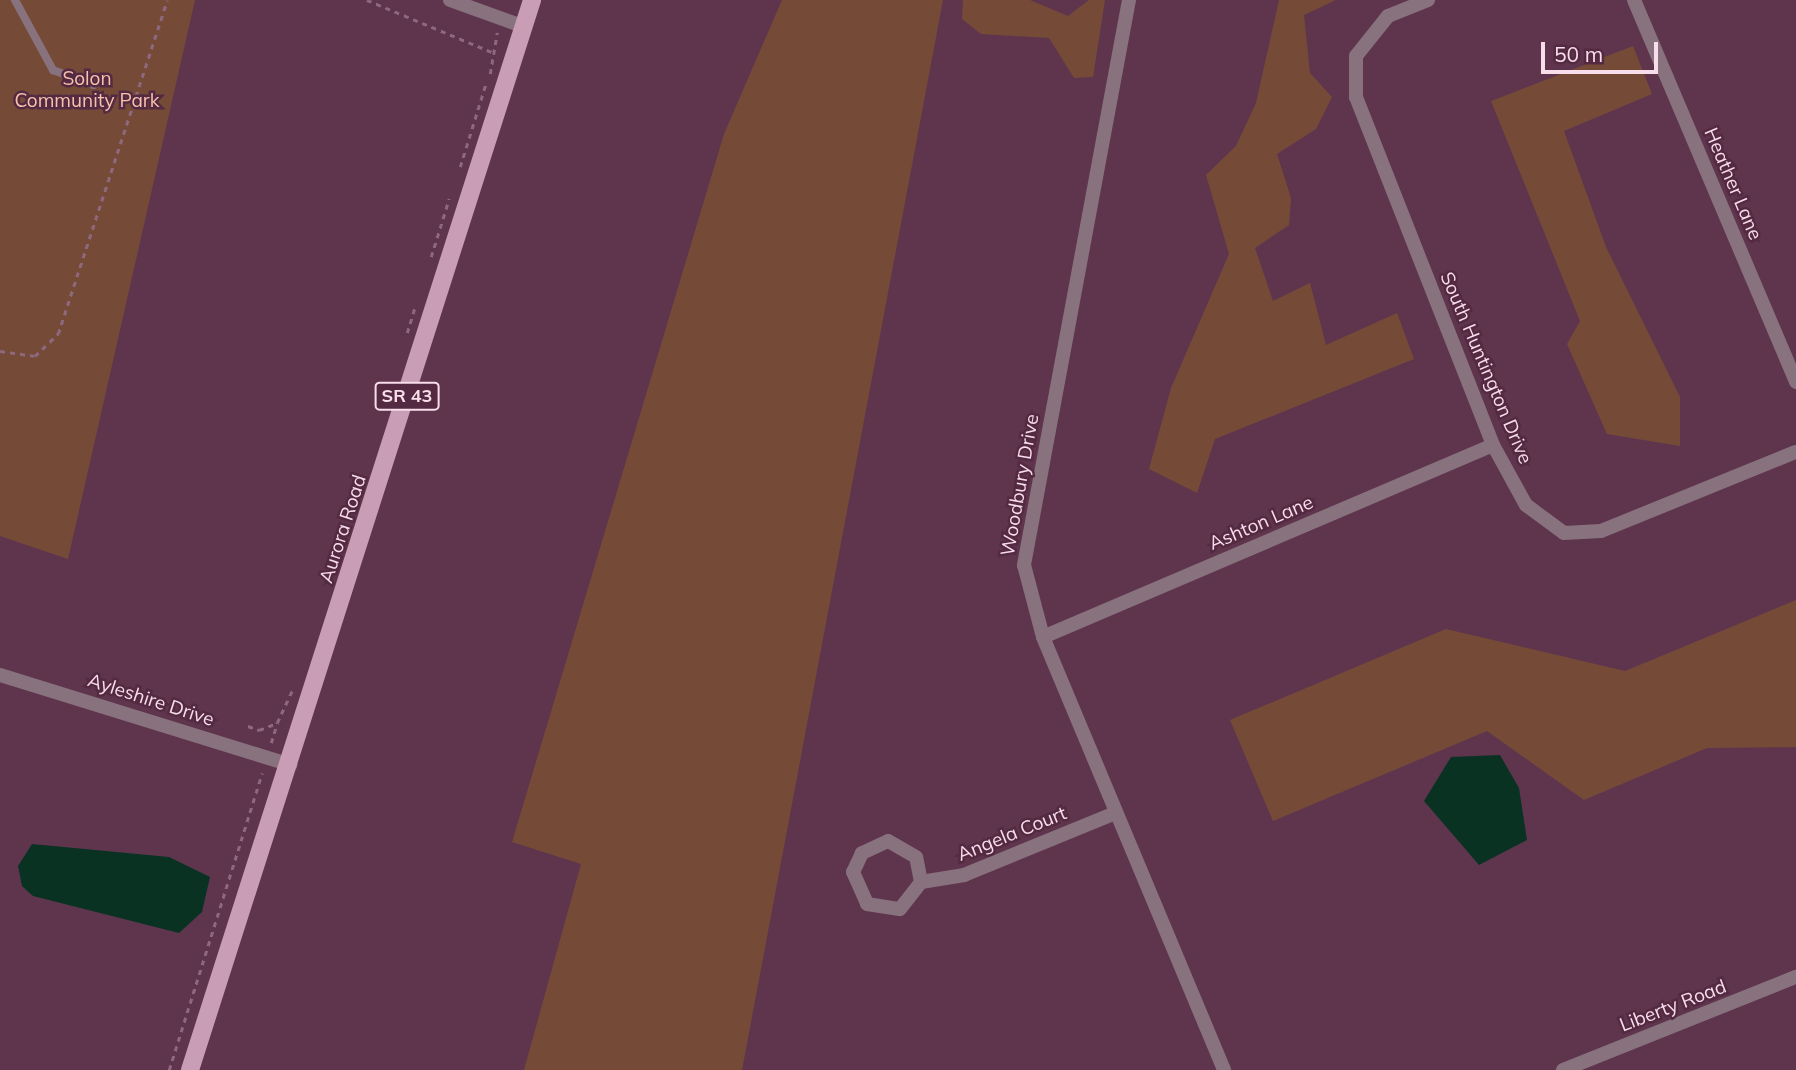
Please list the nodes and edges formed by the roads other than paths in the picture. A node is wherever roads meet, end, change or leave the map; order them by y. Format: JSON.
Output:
{"nodes":[{"id":1,"x":15,"y":0,"type":"edge"},
{"id":2,"x":450,"y":0,"type":"edge"},
{"id":3,"x":532,"y":0,"type":"edge"},
{"id":4,"x":1129,"y":0,"type":"edge"},
{"id":5,"x":1428,"y":0,"type":"edge"},
{"id":6,"x":1634,"y":0,"type":"edge"},
{"id":7,"x":525,"y":27,"type":"junction"},
{"id":8,"x":93,"y":85,"type":"dead end"},
{"id":9,"x":1796,"y":382,"type":"edge"},
{"id":10,"x":1493,"y":445,"type":"junction"},
{"id":11,"x":1796,"y":452,"type":"edge"},
{"id":12,"x":1043,"y":637,"type":"junction"},
{"id":13,"x":0,"y":675,"type":"edge"},
{"id":14,"x":290,"y":765,"type":"junction"},
{"id":15,"x":1115,"y":813,"type":"junction"},
{"id":16,"x":921,"y":882,"type":"junction"},
{"id":17,"x":1796,"y":978,"type":"edge"},
{"id":18,"x":190,"y":1070,"type":"edge"},
{"id":19,"x":1224,"y":1070,"type":"edge"},
{"id":20,"x":1563,"y":1070,"type":"edge"}],
"edges":[{"from":1,"to":8,"type":"lane"},
{"from":2,"to":7,"type":"street"},
{"from":3,"to":7,"type":"main road","name":"Aurora Road","number":"SR 43"},
{"from":4,"to":12,"type":"street","name":"Woodbury Drive"},
{"from":5,"to":10,"type":"street","name":"South Huntington Drive"},
{"from":6,"to":9,"type":"street","name":"Heather Lane"},
{"from":7,"to":14,"type":"main road","name":"Aurora Road","number":"SR 43"},
{"from":10,"to":11,"type":"street","name":"South Huntington Drive"},
{"from":10,"to":12,"type":"street","name":"Ashton Lane"},
{"from":12,"to":15,"type":"street","name":"Woodbury Drive"},
{"from":13,"to":14,"type":"street","name":"Ayleshire Drive"},
{"from":14,"to":18,"type":"main road","name":"Aurora Road","number":"SR 43"},
{"from":15,"to":16,"type":"street","name":"Angela Court"},
{"from":15,"to":19,"type":"street","name":"Woodbury Drive"},
{"from":16,"to":16,"type":"street"},
{"from":17,"to":20,"type":"street","name":"Liberty Road"}]}
